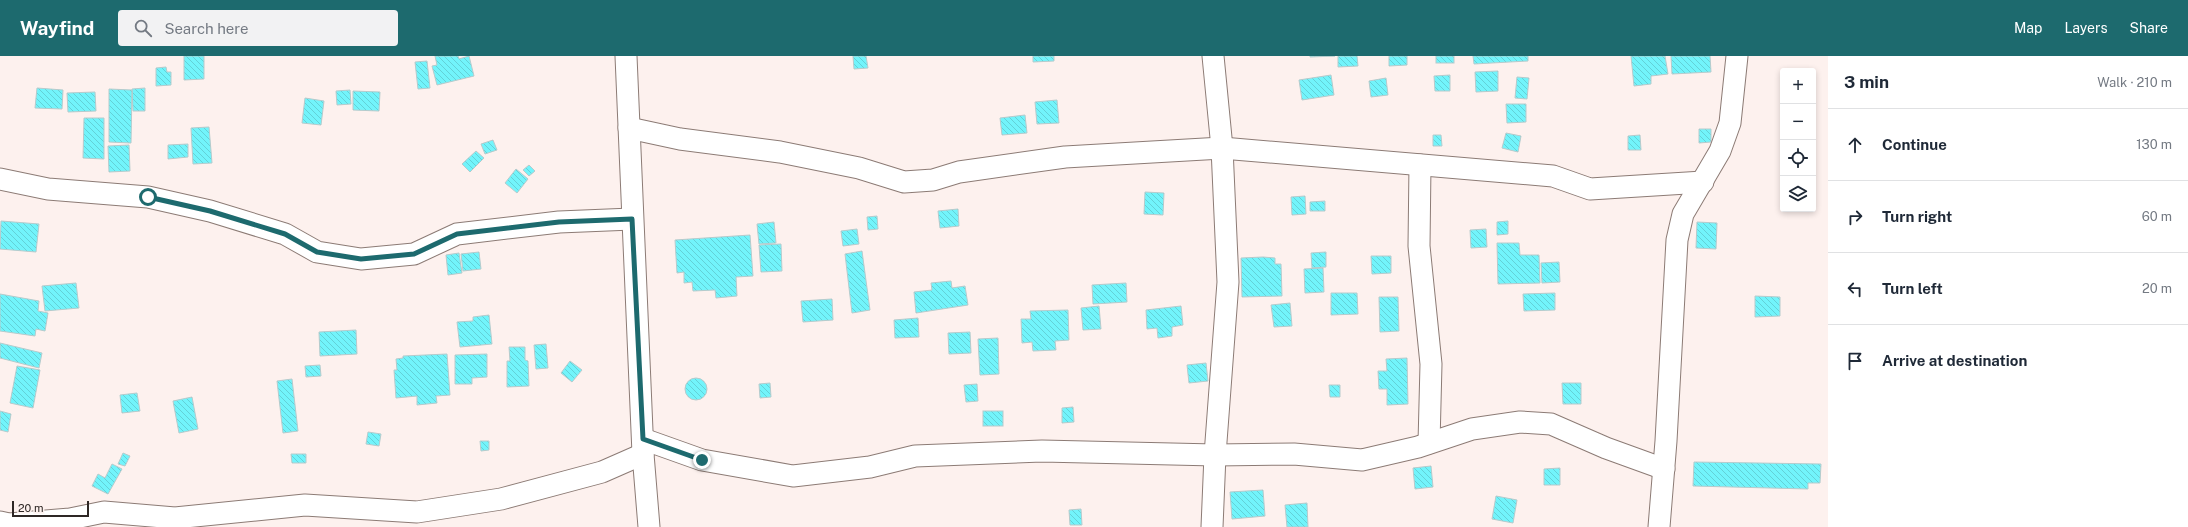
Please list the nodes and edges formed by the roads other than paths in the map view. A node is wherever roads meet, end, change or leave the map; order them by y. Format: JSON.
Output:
{"nodes":[{"id":1,"x":626,"y":56,"type":"edge"},
{"id":2,"x":1213,"y":56,"type":"edge"},
{"id":3,"x":1737,"y":56,"type":"edge"},
{"id":4,"x":629,"y":128,"type":"junction"},
{"id":5,"x":1222,"y":148,"type":"junction"},
{"id":6,"x":1420,"y":165,"type":"junction"},
{"id":7,"x":0,"y":179,"type":"edge"},
{"id":8,"x":1703,"y":182,"type":"junction"},
{"id":9,"x":632,"y":219,"type":"junction"},
{"id":10,"x":1429,"y":443,"type":"junction"},
{"id":11,"x":643,"y":446,"type":"junction"},
{"id":12,"x":1215,"y":455,"type":"junction"},
{"id":13,"x":1664,"y":470,"type":"junction"},
{"id":14,"x":0,"y":522,"type":"edge"},
{"id":15,"x":649,"y":527,"type":"edge"},
{"id":16,"x":1212,"y":527,"type":"edge"},
{"id":17,"x":1659,"y":527,"type":"edge"}],
"edges":[{"from":1,"to":4,"type":"street"},
{"from":2,"to":5,"type":"street"},
{"from":3,"to":8,"type":"street"},
{"from":4,"to":5,"type":"street"},
{"from":4,"to":9,"type":"street"},
{"from":5,"to":6,"type":"street"},
{"from":5,"to":12,"type":"street"},
{"from":6,"to":8,"type":"street"},
{"from":6,"to":10,"type":"street"},
{"from":7,"to":9,"type":"street"},
{"from":8,"to":13,"type":"street"},
{"from":9,"to":11,"type":"street"},
{"from":10,"to":12,"type":"street"},
{"from":10,"to":13,"type":"street"},
{"from":11,"to":12,"type":"street"},
{"from":11,"to":14,"type":"street"},
{"from":11,"to":15,"type":"street"},
{"from":12,"to":16,"type":"street"},
{"from":13,"to":17,"type":"street"}]}
